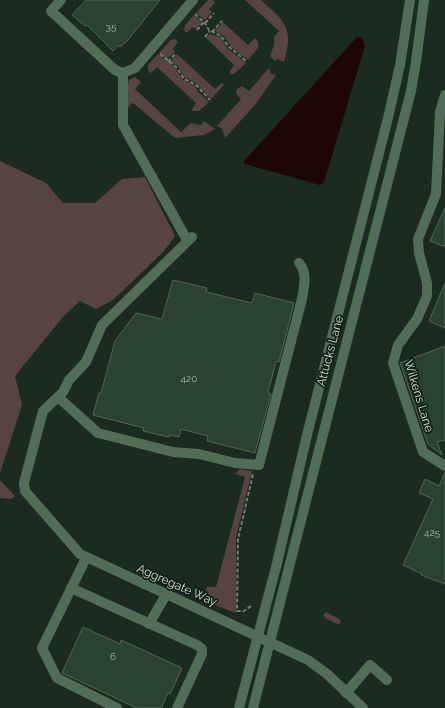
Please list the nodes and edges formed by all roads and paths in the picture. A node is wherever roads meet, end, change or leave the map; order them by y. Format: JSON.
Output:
{"nodes":[{"id":1,"x":61,"y":0,"type":"edge"},
{"id":2,"x":193,"y":0,"type":"edge"},
{"id":3,"x":410,"y":0,"type":"edge"},
{"id":4,"x":424,"y":0,"type":"edge"},
{"id":5,"x":214,"y":13,"type":"dead end"},
{"id":6,"x":195,"y":14,"type":"dead end"},
{"id":7,"x":222,"y":21,"type":"dead end"},
{"id":8,"x":204,"y":23,"type":"junction"},
{"id":9,"x":197,"y":30,"type":"dead end"},
{"id":10,"x":211,"y":31,"type":"junction"},
{"id":11,"x":205,"y":37,"type":"dead end"},
{"id":12,"x":176,"y":53,"type":"dead end"},
{"id":13,"x":159,"y":54,"type":"dead end"},
{"id":14,"x":246,"y":61,"type":"dead end"},
{"id":15,"x":168,"y":62,"type":"junction"},
{"id":16,"x":123,"y":73,"type":"junction"},
{"id":17,"x":445,"y":95,"type":"edge"},
{"id":18,"x":210,"y":100,"type":"dead end"},
{"id":19,"x":299,"y":263,"type":"dead end"},
{"id":20,"x":58,"y":397,"type":"junction"},
{"id":21,"x":255,"y":465,"type":"junction"},
{"id":22,"x":445,"y":466,"type":"edge"},
{"id":23,"x":86,"y":558,"type":"junction"},
{"id":24,"x":71,"y":588,"type":"junction"},
{"id":25,"x":167,"y":593,"type":"junction"},
{"id":26,"x":251,"y":606,"type":"dead end"},
{"id":27,"x":149,"y":624,"type":"junction"},
{"id":28,"x":258,"y":636,"type":"junction"},
{"id":29,"x":271,"y":642,"type":"junction"},
{"id":30,"x":387,"y":680,"type":"dead end"},
{"id":31,"x":346,"y":693,"type":"junction"},
{"id":32,"x":117,"y":708,"type":"edge"},
{"id":33,"x":177,"y":708,"type":"edge"},
{"id":34,"x":239,"y":708,"type":"edge"},
{"id":35,"x":253,"y":708,"type":"edge"},
{"id":36,"x":363,"y":708,"type":"edge"}],
"edges":[{"from":1,"to":16,"type":"street"},
{"from":2,"to":16,"type":"street"},
{"from":3,"to":28,"type":"street","name":"Attucks Lane"},
{"from":4,"to":29,"type":"street","name":"Attucks Lane"},
{"from":5,"to":8,"type":"path"},
{"from":6,"to":8,"type":"path"},
{"from":7,"to":10,"type":"path"},
{"from":8,"to":9,"type":"path"},
{"from":8,"to":10,"type":"path"},
{"from":10,"to":11,"type":"path"},
{"from":10,"to":14,"type":"path"},
{"from":12,"to":15,"type":"path"},
{"from":13,"to":15,"type":"path"},
{"from":15,"to":18,"type":"path"},
{"from":16,"to":20,"type":"street"},
{"from":17,"to":22,"type":"street","name":"Wilkens Lane"},
{"from":19,"to":21,"type":"street"},
{"from":20,"to":21,"type":"street"},
{"from":20,"to":23,"type":"street","name":"Aggregate Way"},
{"from":21,"to":26,"type":"path"},
{"from":23,"to":24,"type":"street"},
{"from":23,"to":25,"type":"street","name":"Aggregate Way"},
{"from":24,"to":27,"type":"street"},
{"from":24,"to":32,"type":"street"},
{"from":25,"to":27,"type":"street"},
{"from":25,"to":28,"type":"street","name":"Aggregate Way"},
{"from":27,"to":33,"type":"street"},
{"from":28,"to":29,"type":"street","name":"Aggregate Way"},
{"from":28,"to":34,"type":"street","name":"Attucks Lane"},
{"from":29,"to":31,"type":"street","name":"Aggregate Way"},
{"from":29,"to":35,"type":"street","name":"Attucks Lane"},
{"from":30,"to":31,"type":"street"},
{"from":31,"to":36,"type":"street","name":"Aggregate Way"}]}
